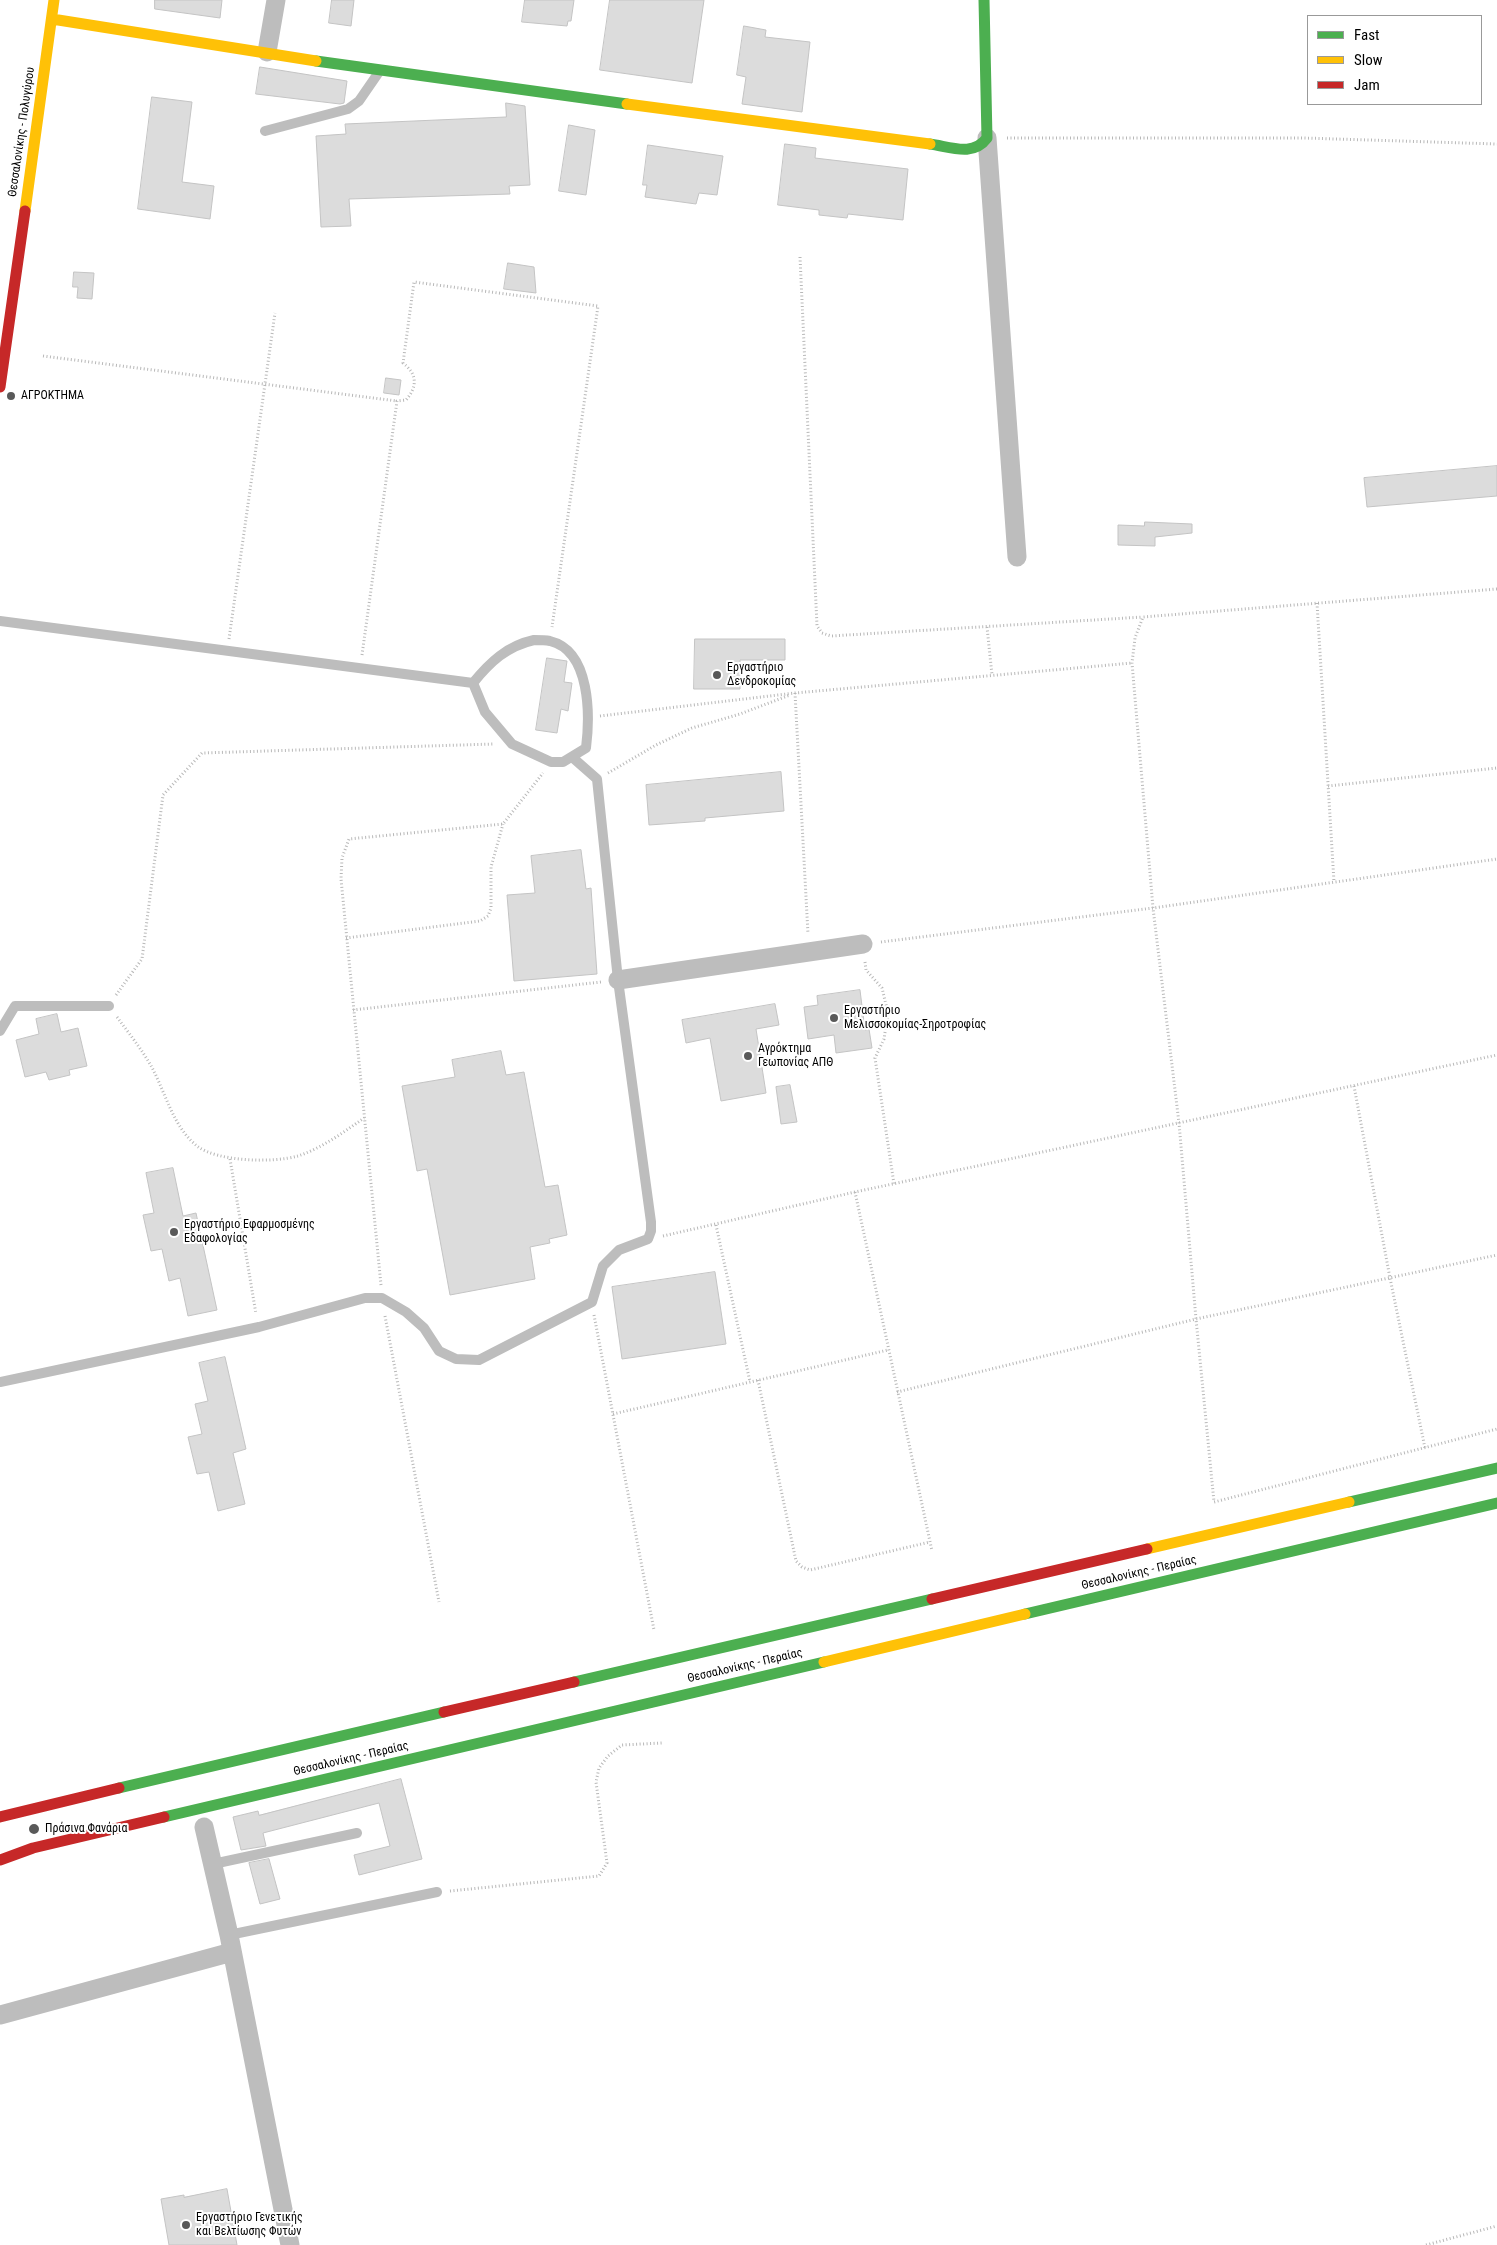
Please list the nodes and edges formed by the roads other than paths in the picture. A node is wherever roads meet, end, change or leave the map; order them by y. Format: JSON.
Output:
{"nodes":[{"id":1,"x":54,"y":0,"type":"edge"},
{"id":2,"x":276,"y":0,"type":"edge"},
{"id":3,"x":984,"y":0,"type":"edge"},
{"id":4,"x":52,"y":19,"type":"junction"},
{"id":5,"x":267,"y":52,"type":"junction"},
{"id":6,"x":380,"y":71,"type":"junction"},
{"id":7,"x":264,"y":131,"type":"dead end"},
{"id":8,"x":987,"y":138,"type":"junction"},
{"id":9,"x":0,"y":387,"type":"edge"},
{"id":10,"x":1018,"y":557,"type":"dead end"},
{"id":11,"x":0,"y":621,"type":"edge"},
{"id":12,"x":473,"y":683,"type":"junction"},
{"id":13,"x":572,"y":757,"type":"junction"},
{"id":14,"x":863,"y":944,"type":"road end"},
{"id":15,"x":618,"y":980,"type":"junction"},
{"id":16,"x":109,"y":1006,"type":"road end"},
{"id":17,"x":0,"y":1031,"type":"edge"},
{"id":18,"x":0,"y":1382,"type":"edge"},
{"id":19,"x":1497,"y":1468,"type":"edge"},
{"id":20,"x":1497,"y":1503,"type":"edge"},
{"id":21,"x":0,"y":1817,"type":"edge"},
{"id":22,"x":204,"y":1827,"type":"dead end"},
{"id":23,"x":357,"y":1833,"type":"dead end"},
{"id":24,"x":0,"y":1860,"type":"edge"},
{"id":25,"x":213,"y":1864,"type":"junction"},
{"id":26,"x":437,"y":1892,"type":"road end"},
{"id":27,"x":231,"y":1944,"type":"junction"},
{"id":28,"x":0,"y":2015,"type":"edge"},
{"id":29,"x":290,"y":2245,"type":"edge"}],
"edges":[{"from":1,"to":4,"type":"main road","name":"Θεσσαλονίκης - Πολυγύρου"},
{"from":2,"to":5,"type":"street"},
{"from":3,"to":8,"type":"main road"},
{"from":4,"to":5,"type":"main road"},
{"from":4,"to":9,"type":"main road","name":"Θεσσαλονίκης - Πολυγύρου"},
{"from":5,"to":6,"type":"main road"},
{"from":6,"to":7,"type":"lane"},
{"from":6,"to":8,"type":"main road"},
{"from":8,"to":10,"type":"street"},
{"from":11,"to":12,"type":"lane"},
{"from":12,"to":13,"type":"lane"},
{"from":12,"to":13,"type":"lane"},
{"from":13,"to":15,"type":"lane"},
{"from":14,"to":15,"type":"street"},
{"from":15,"to":18,"type":"lane"},
{"from":16,"to":17,"type":"lane"},
{"from":19,"to":21,"type":"main road","name":"Θεσσαλονίκης - Περαίας"},
{"from":20,"to":24,"type":"main road","name":"Θεσσαλονίκης - Περαίας"},
{"from":22,"to":25,"type":"street"},
{"from":23,"to":25,"type":"lane"},
{"from":25,"to":27,"type":"street"},
{"from":26,"to":27,"type":"lane"},
{"from":27,"to":28,"type":"street"},
{"from":27,"to":29,"type":"street"}]}
